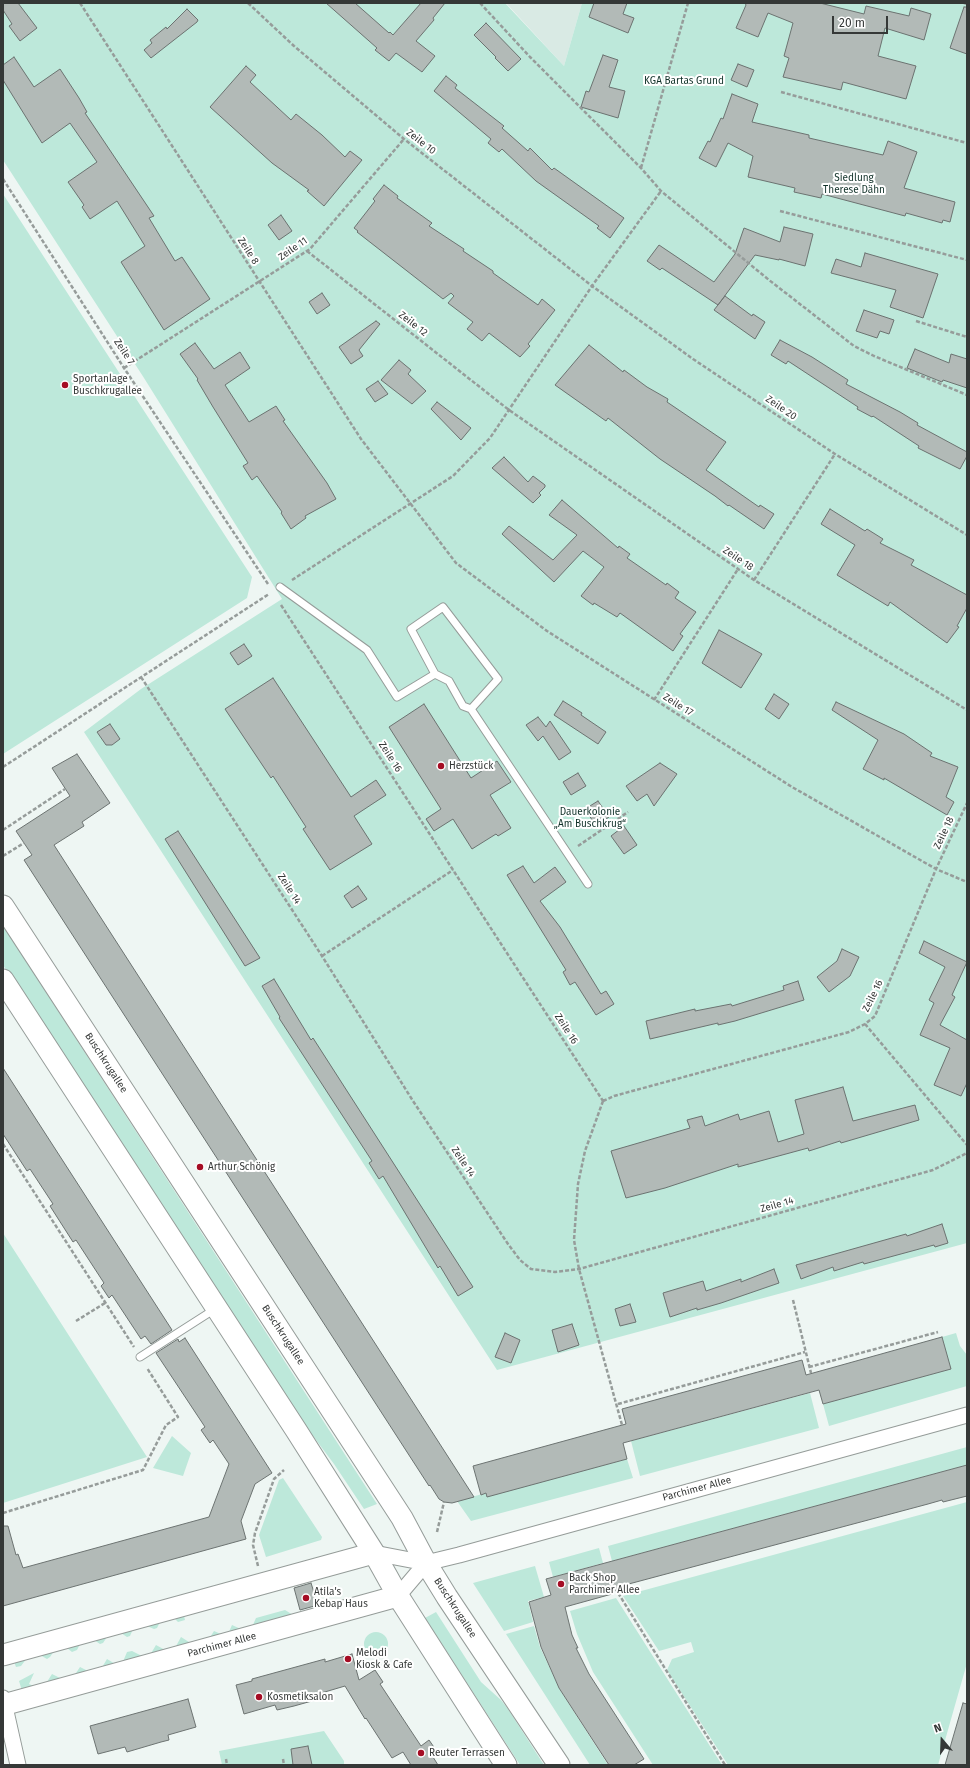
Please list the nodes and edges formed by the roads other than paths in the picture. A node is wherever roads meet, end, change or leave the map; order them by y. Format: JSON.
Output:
{"nodes":[{"id":1,"x":280,"y":587,"type":"road end"},
{"id":2,"x":435,"y":674,"type":"junction"},
{"id":3,"x":471,"y":709,"type":"junction"},
{"id":4,"x":588,"y":884,"type":"dead end"},
{"id":5,"x":3,"y":906,"type":"edge"},
{"id":6,"x":3,"y":980,"type":"edge"},
{"id":7,"x":217,"y":1308,"type":"junction"},
{"id":8,"x":140,"y":1357,"type":"road end"},
{"id":9,"x":967,"y":1415,"type":"edge"},
{"id":10,"x":374,"y":1553,"type":"junction"},
{"id":11,"x":426,"y":1562,"type":"junction"},
{"id":12,"x":398,"y":1596,"type":"junction"},
{"id":13,"x":3,"y":1655,"type":"edge"},
{"id":14,"x":4,"y":1702,"type":"edge"},
{"id":15,"x":18,"y":1765,"type":"edge"},
{"id":16,"x":506,"y":1765,"type":"edge"},
{"id":17,"x":559,"y":1765,"type":"edge"}],
"edges":[{"from":1,"to":2,"type":"lane"},
{"from":2,"to":3,"type":"lane"},
{"from":2,"to":3,"type":"lane"},
{"from":3,"to":4,"type":"lane"},
{"from":5,"to":11,"type":"main road","name":"Buschkrugallee"},
{"from":6,"to":7,"type":"main road"},
{"from":7,"to":8,"type":"lane"},
{"from":7,"to":10,"type":"main road"},
{"from":9,"to":11,"type":"street","name":"Parchimer Allee"},
{"from":10,"to":11,"type":"street","name":"Parchimer Allee"},
{"from":10,"to":12,"type":"main road"},
{"from":10,"to":13,"type":"main road","name":"Parchimer Allee"},
{"from":11,"to":12,"type":"street"},
{"from":11,"to":17,"type":"main road","name":"Buschkrugallee"},
{"from":12,"to":14,"type":"main road","name":"Parchimer Allee"},
{"from":12,"to":16,"type":"main road"},
{"from":14,"to":15,"type":"street"}]}
